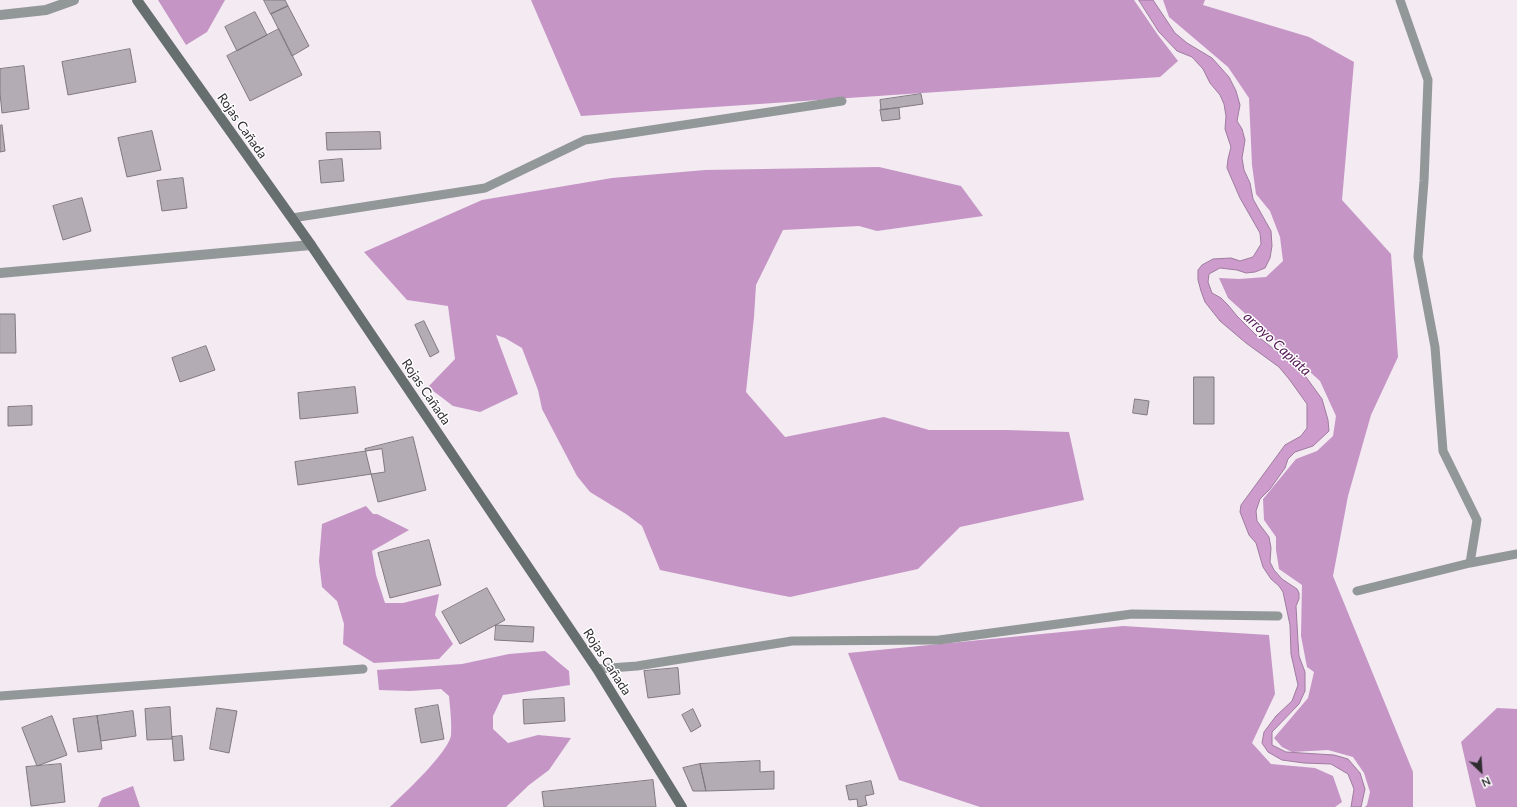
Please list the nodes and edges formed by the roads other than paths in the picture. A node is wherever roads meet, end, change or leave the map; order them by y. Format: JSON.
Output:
{"nodes":[{"id":1,"x":74,"y":0,"type":"edge"},
{"id":2,"x":137,"y":0,"type":"edge"},
{"id":3,"x":1400,"y":0,"type":"edge"},
{"id":4,"x":0,"y":15,"type":"edge"},
{"id":5,"x":842,"y":101,"type":"dead end"},
{"id":6,"x":292,"y":218,"type":"junction"},
{"id":7,"x":311,"y":245,"type":"junction"},
{"id":8,"x":0,"y":273,"type":"edge"},
{"id":9,"x":1517,"y":554,"type":"edge"},
{"id":10,"x":1470,"y":563,"type":"junction"},
{"id":11,"x":1357,"y":591,"type":"dead end"},
{"id":12,"x":1278,"y":616,"type":"dead end"},
{"id":13,"x":363,"y":669,"type":"dead end"},
{"id":14,"x":597,"y":669,"type":"junction"},
{"id":15,"x":0,"y":696,"type":"edge"},
{"id":16,"x":682,"y":807,"type":"edge"}],
"edges":[{"from":1,"to":4,"type":"street"},
{"from":2,"to":6,"type":"main road","name":"Rojas Cañada"},
{"from":3,"to":10,"type":"lane"},
{"from":5,"to":6,"type":"lane"},
{"from":6,"to":7,"type":"main road","name":"Rojas Cañada"},
{"from":7,"to":8,"type":"street"},
{"from":7,"to":14,"type":"main road","name":"Rojas Cañada"},
{"from":9,"to":10,"type":"lane"},
{"from":10,"to":11,"type":"lane"},
{"from":12,"to":14,"type":"lane"},
{"from":13,"to":15,"type":"lane"},
{"from":14,"to":16,"type":"main road","name":"Rojas Cañada"}]}
